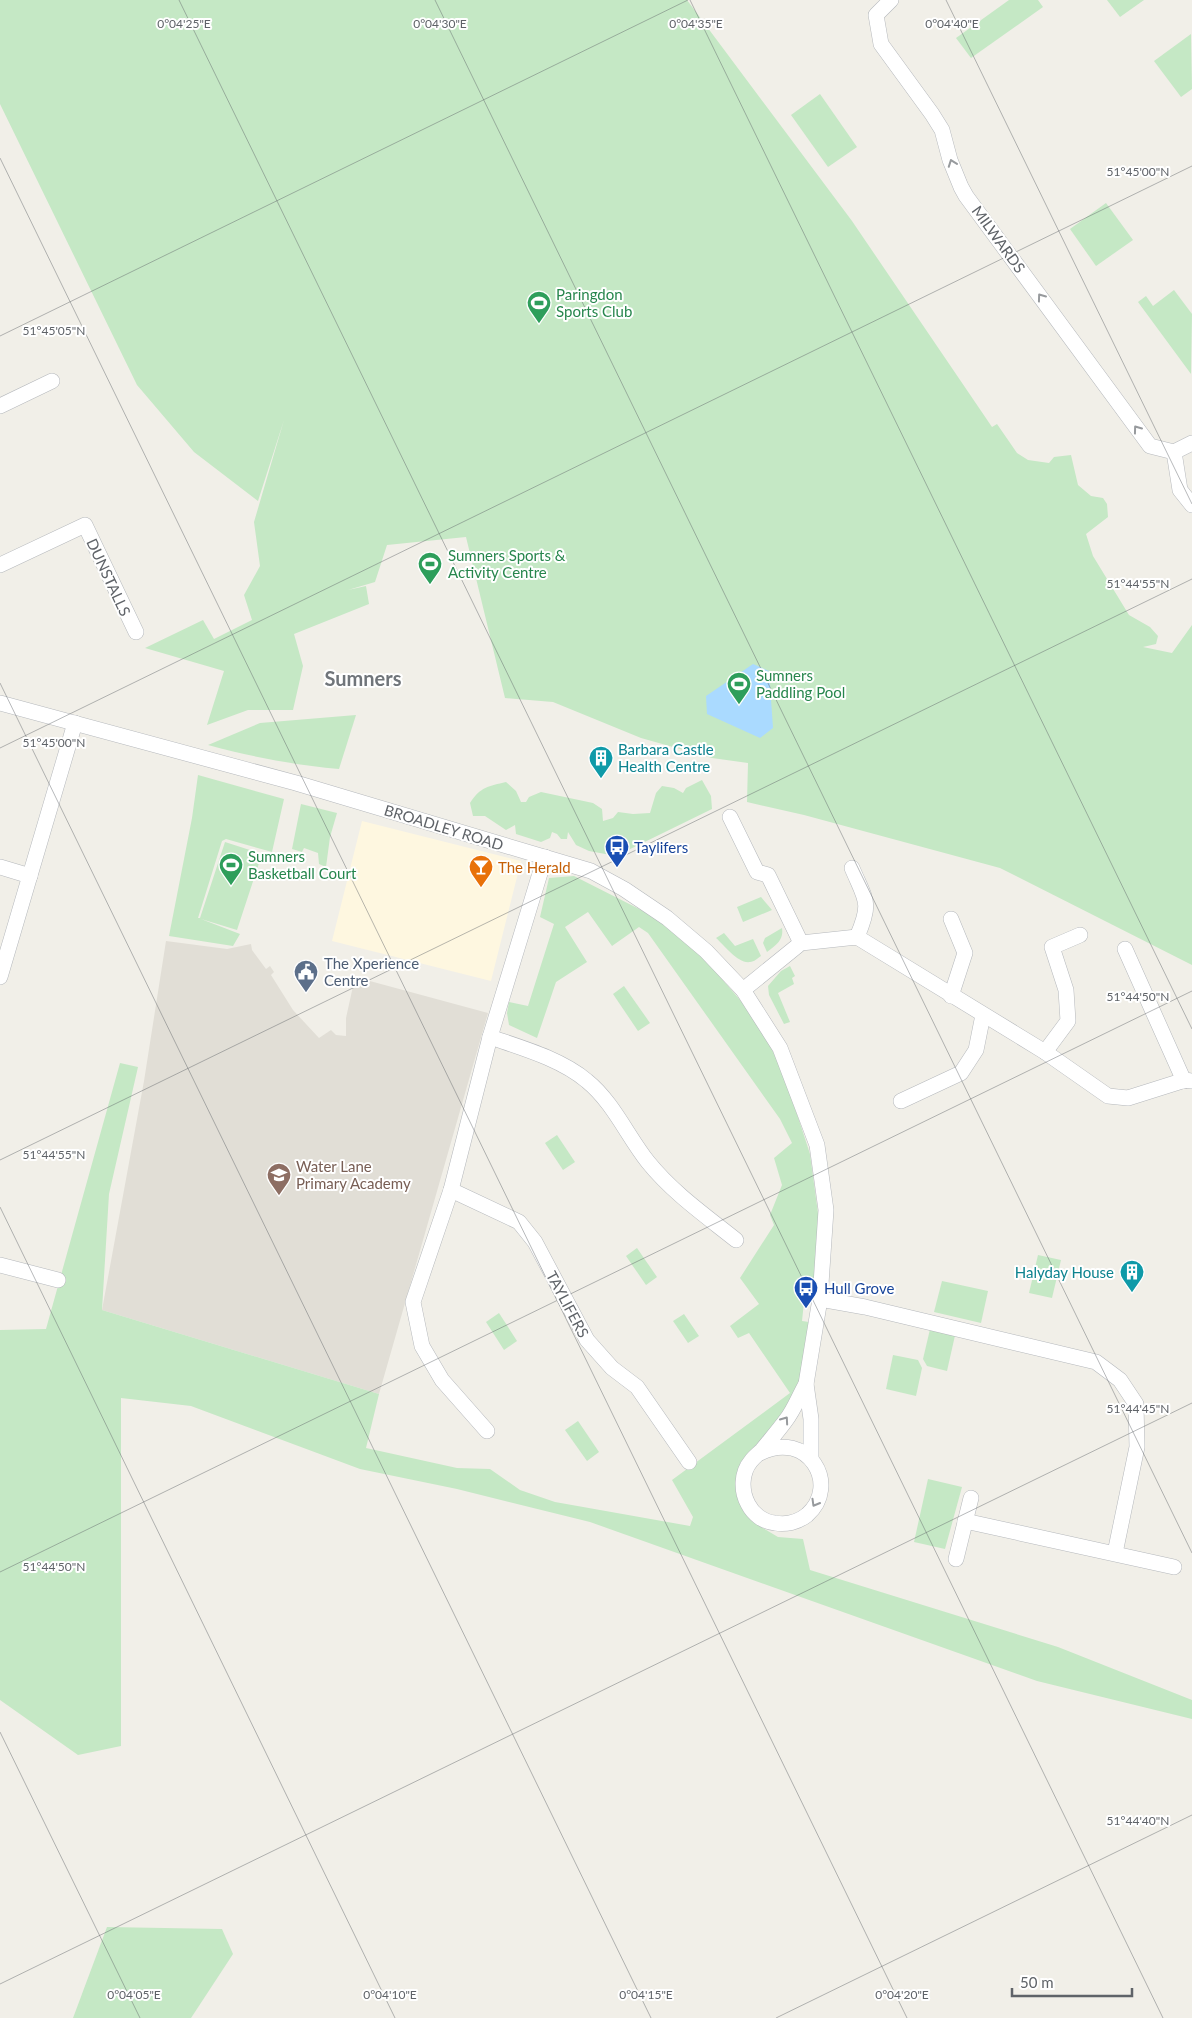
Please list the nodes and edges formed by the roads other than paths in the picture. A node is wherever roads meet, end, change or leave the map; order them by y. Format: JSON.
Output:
{"nodes":[{"id":1,"x":891,"y":0,"type":"edge"},
{"id":2,"x":52,"y":381,"type":"dead end"},
{"id":3,"x":0,"y":406,"type":"edge"},
{"id":4,"x":1192,"y":443,"type":"edge"},
{"id":5,"x":1174,"y":452,"type":"junction"},
{"id":6,"x":1192,"y":505,"type":"edge"},
{"id":7,"x":0,"y":565,"type":"edge"},
{"id":8,"x":136,"y":632,"type":"dead end"},
{"id":9,"x":0,"y":703,"type":"edge"},
{"id":10,"x":75,"y":723,"type":"junction"},
{"id":11,"x":730,"y":817,"type":"dead end"},
{"id":12,"x":545,"y":857,"type":"junction"},
{"id":13,"x":0,"y":868,"type":"edge"},
{"id":14,"x":852,"y":868,"type":"dead end"},
{"id":15,"x":30,"y":876,"type":"junction"},
{"id":16,"x":951,"y":920,"type":"dead end"},
{"id":17,"x":1080,"y":935,"type":"dead end"},
{"id":18,"x":857,"y":937,"type":"junction"},
{"id":19,"x":802,"y":943,"type":"junction"},
{"id":20,"x":1125,"y":949,"type":"dead end"},
{"id":21,"x":0,"y":977,"type":"edge"},
{"id":22,"x":743,"y":990,"type":"junction"},
{"id":23,"x":951,"y":996,"type":"junction"},
{"id":24,"x":983,"y":1015,"type":"junction"},
{"id":25,"x":490,"y":1037,"type":"junction"},
{"id":26,"x":1045,"y":1052,"type":"junction"},
{"id":27,"x":1188,"y":1081,"type":"edge"},
{"id":28,"x":901,"y":1101,"type":"dead end"},
{"id":29,"x":451,"y":1190,"type":"junction"},
{"id":30,"x":736,"y":1240,"type":"dead end"},
{"id":31,"x":0,"y":1265,"type":"edge"},
{"id":32,"x":58,"y":1280,"type":"dead end"},
{"id":33,"x":820,"y":1300,"type":"junction"},
{"id":34,"x":806,"y":1384,"type":"junction"},
{"id":35,"x":487,"y":1431,"type":"dead end"},
{"id":36,"x":760,"y":1453,"type":"junction"},
{"id":37,"x":811,"y":1458,"type":"junction"},
{"id":38,"x":689,"y":1462,"type":"dead end"},
{"id":39,"x":971,"y":1498,"type":"dead end"},
{"id":40,"x":965,"y":1522,"type":"junction"},
{"id":41,"x":1116,"y":1553,"type":"junction"},
{"id":42,"x":956,"y":1559,"type":"dead end"},
{"id":43,"x":1174,"y":1567,"type":"dead end"}],
"edges":[{"from":5,"to":1,"type":"street","name":"MILWARDS","one_way":true},
{"from":2,"to":3,"type":"street"},
{"from":4,"to":5,"type":"street"},
{"from":5,"to":6,"type":"street"},
{"from":7,"to":8,"type":"street","name":"DUNSTALLS"},
{"from":9,"to":10,"type":"street","name":"BROADLEY ROAD"},
{"from":10,"to":12,"type":"street","name":"BROADLEY ROAD"},
{"from":10,"to":15,"type":"street"},
{"from":11,"to":19,"type":"street"},
{"from":12,"to":22,"type":"street","name":"BROADLEY ROAD"},
{"from":12,"to":25,"type":"street"},
{"from":13,"to":15,"type":"street"},
{"from":14,"to":18,"type":"street"},
{"from":15,"to":21,"type":"street"},
{"from":16,"to":23,"type":"street"},
{"from":17,"to":26,"type":"street"},
{"from":18,"to":19,"type":"street"},
{"from":18,"to":23,"type":"street"},
{"from":19,"to":22,"type":"street"},
{"from":20,"to":27,"type":"street"},
{"from":22,"to":33,"type":"street","name":"BROADLEY ROAD"},
{"from":23,"to":24,"type":"street"},
{"from":24,"to":26,"type":"street"},
{"from":24,"to":28,"type":"street"},
{"from":25,"to":29,"type":"street"},
{"from":25,"to":30,"type":"street"},
{"from":26,"to":27,"type":"street"},
{"from":29,"to":35,"type":"street"},
{"from":29,"to":38,"type":"street","name":"TAYLIFERS"},
{"from":31,"to":32,"type":"street"},
{"from":33,"to":34,"type":"street","name":"BROADLEY ROAD"},
{"from":33,"to":41,"type":"street"},
{"from":36,"to":34,"type":"street","name":"BROADLEY ROAD","one_way":true},
{"from":34,"to":37,"type":"street","name":"BROADLEY ROAD"},
{"from":36,"to":37,"type":"street"},
{"from":37,"to":36,"type":"street","name":"BROADLEY ROAD","one_way":true},
{"from":39,"to":40,"type":"street"},
{"from":40,"to":41,"type":"street"},
{"from":40,"to":42,"type":"street"},
{"from":41,"to":43,"type":"street"}]}
